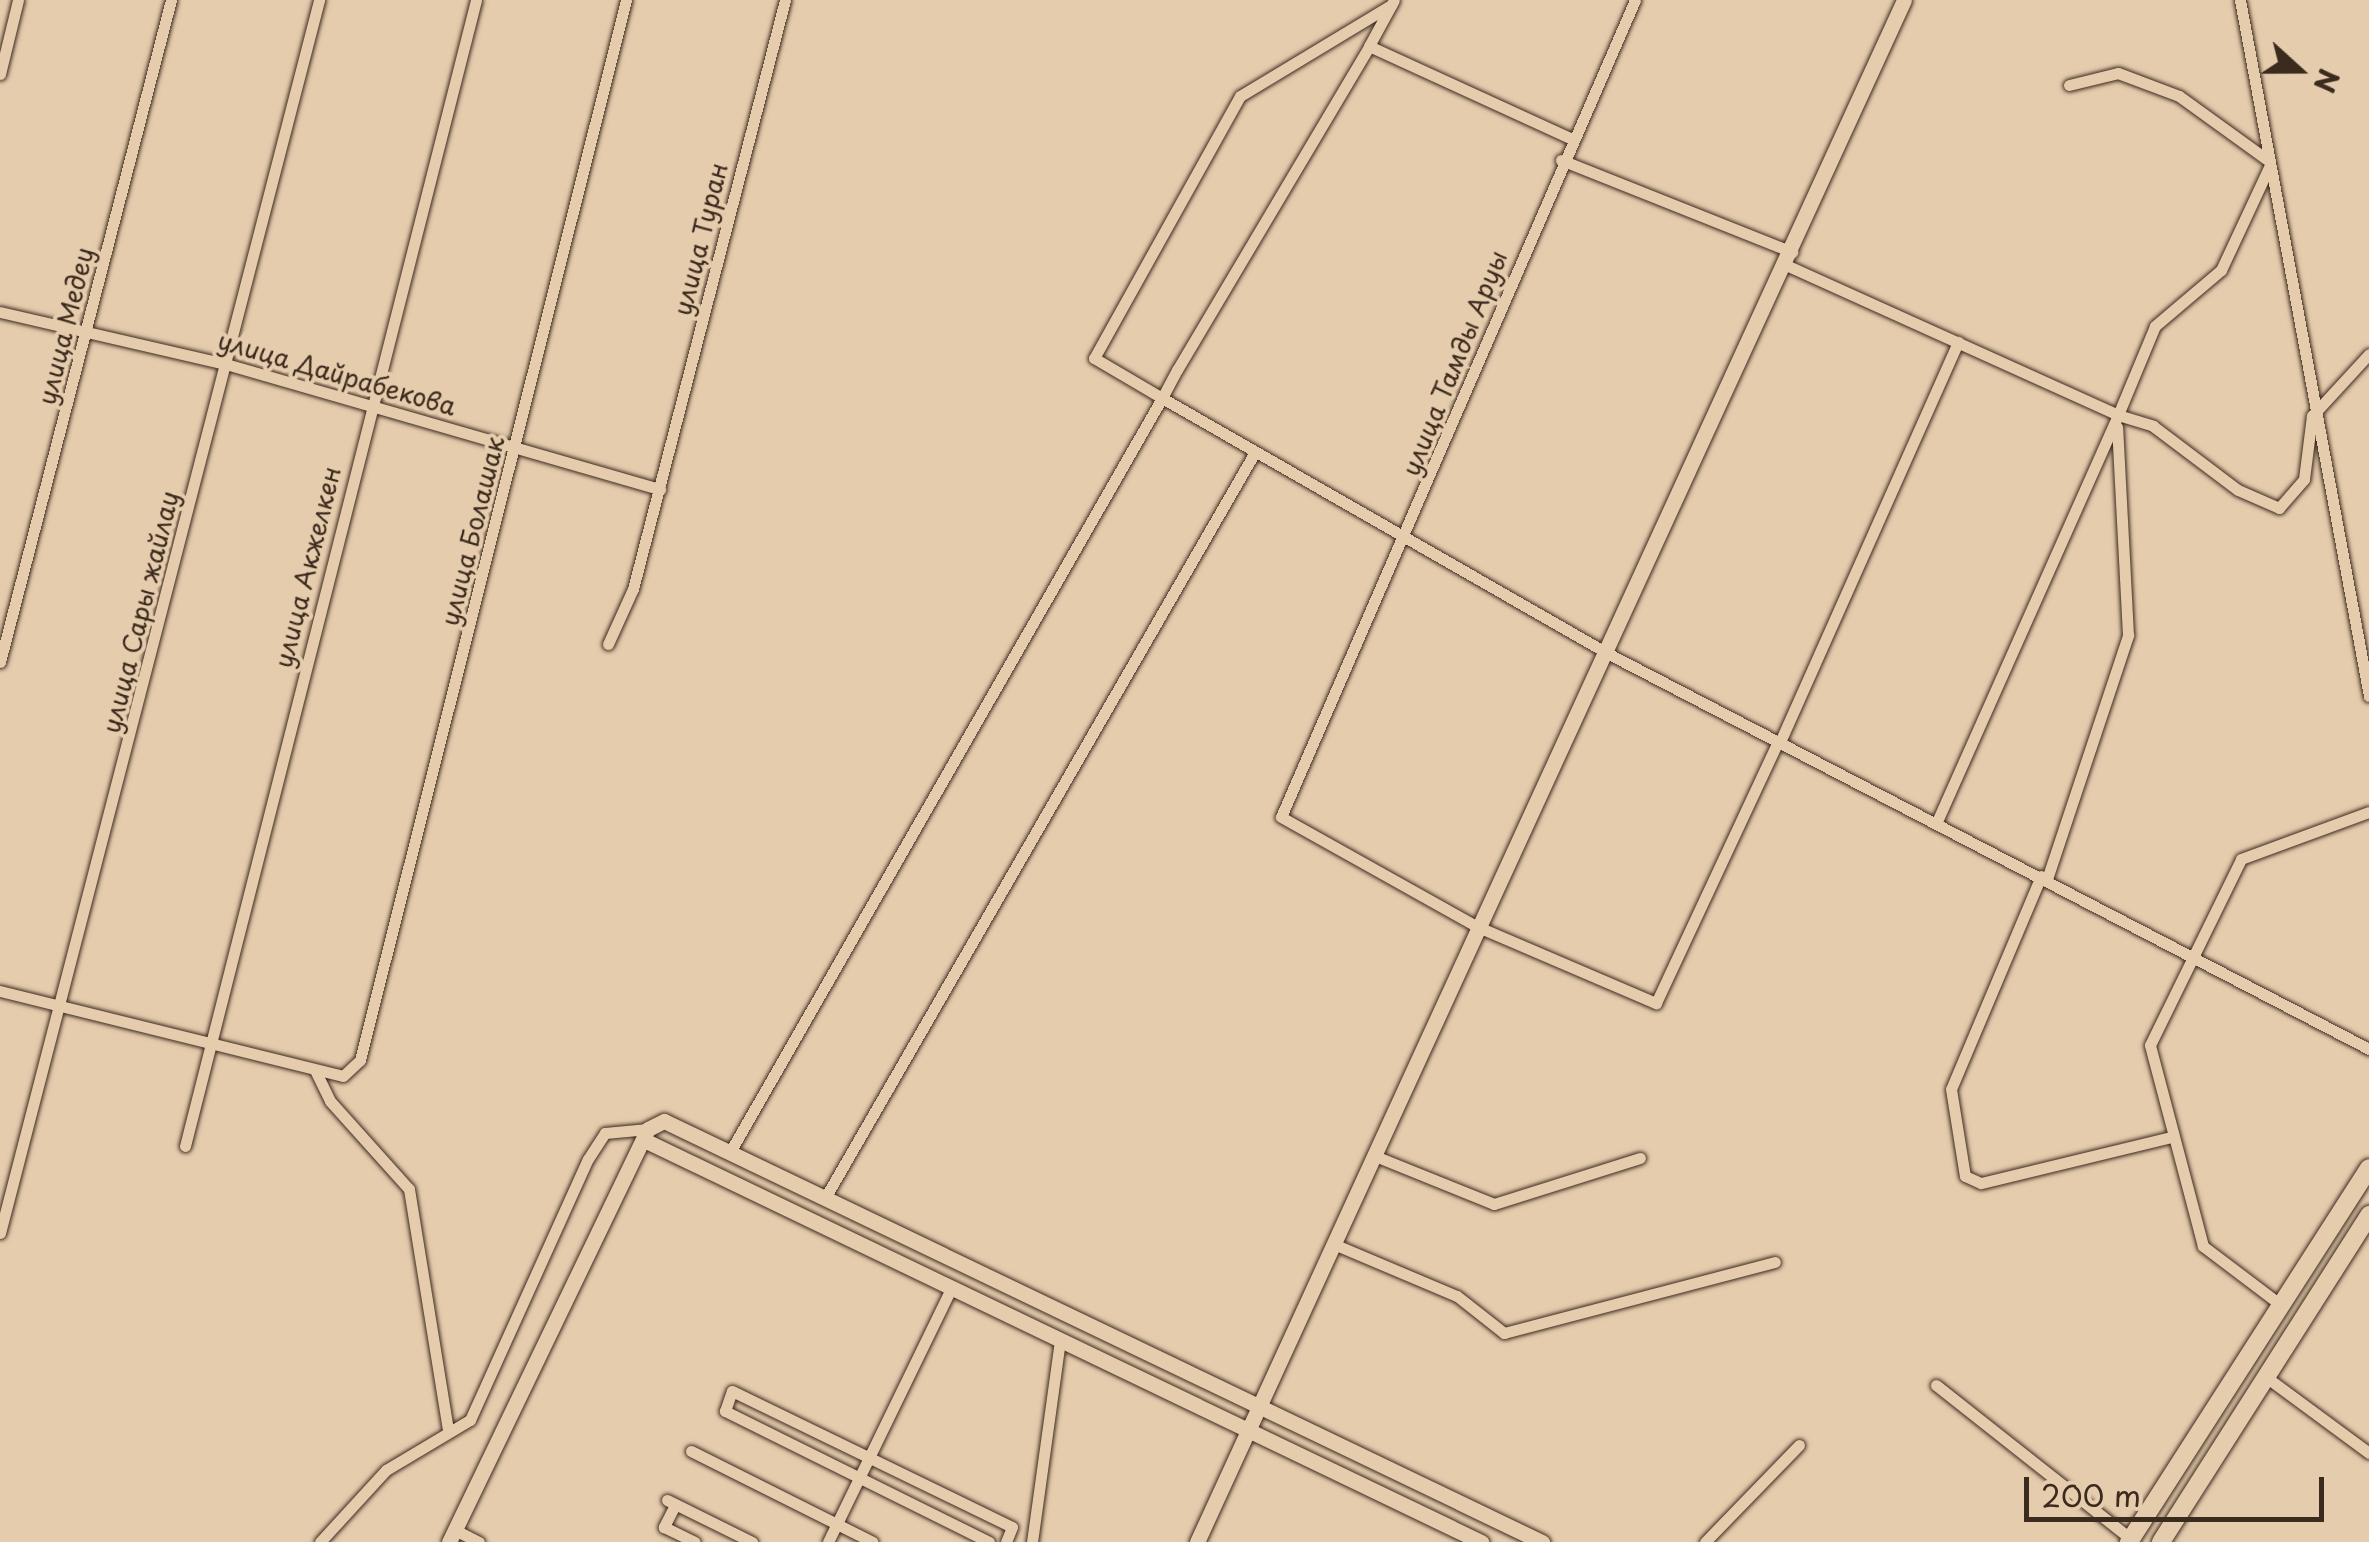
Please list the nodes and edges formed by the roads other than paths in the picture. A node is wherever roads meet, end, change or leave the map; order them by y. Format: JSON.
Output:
{"nodes":[{"id":1,"x":18,"y":0,"type":"edge"},
{"id":2,"x":171,"y":0,"type":"edge"},
{"id":3,"x":319,"y":0,"type":"edge"},
{"id":4,"x":476,"y":0,"type":"edge"},
{"id":5,"x":626,"y":0,"type":"edge"},
{"id":6,"x":784,"y":0,"type":"edge"},
{"id":7,"x":1635,"y":0,"type":"edge"},
{"id":8,"x":2240,"y":0,"type":"edge"},
{"id":9,"x":1896,"y":2,"type":"edge"},
{"id":10,"x":1393,"y":3,"type":"edge"},
{"id":11,"x":1368,"y":46,"type":"junction"},
{"id":12,"x":0,"y":74,"type":"edge"},
{"id":13,"x":2069,"y":85,"type":"dead end"},
{"id":14,"x":1570,"y":138,"type":"junction"},
{"id":15,"x":1562,"y":160,"type":"junction"},
{"id":16,"x":2269,"y":163,"type":"junction"},
{"id":17,"x":1789,"y":258,"type":"junction"},
{"id":18,"x":0,"y":312,"type":"edge"},
{"id":19,"x":87,"y":332,"type":"junction"},
{"id":20,"x":1958,"y":342,"type":"junction"},
{"id":21,"x":2369,"y":354,"type":"edge"},
{"id":22,"x":226,"y":364,"type":"junction"},
{"id":23,"x":1162,"y":398,"type":"junction"},
{"id":24,"x":370,"y":406,"type":"junction"},
{"id":25,"x":2317,"y":408,"type":"junction"},
{"id":26,"x":2117,"y":420,"type":"junction"},
{"id":27,"x":517,"y":446,"type":"junction"},
{"id":28,"x":1255,"y":452,"type":"junction"},
{"id":29,"x":660,"y":489,"type":"junction"},
{"id":30,"x":1406,"y":538,"type":"junction"},
{"id":31,"x":608,"y":644,"type":"dead end"},
{"id":32,"x":1607,"y":653,"type":"junction"},
{"id":33,"x":2367,"y":657,"type":"edge"},
{"id":34,"x":0,"y":662,"type":"edge"},
{"id":35,"x":2369,"y":696,"type":"edge"},
{"id":36,"x":1779,"y":741,"type":"junction"},
{"id":37,"x":2369,"y":812,"type":"edge"},
{"id":38,"x":1936,"y":823,"type":"junction"},
{"id":39,"x":2044,"y":877,"type":"junction"},
{"id":40,"x":1476,"y":926,"type":"junction"},
{"id":41,"x":2188,"y":953,"type":"junction"},
{"id":42,"x":0,"y":991,"type":"edge"},
{"id":43,"x":64,"y":1007,"type":"junction"},
{"id":44,"x":212,"y":1047,"type":"junction"},
{"id":45,"x":2369,"y":1049,"type":"edge"},
{"id":46,"x":316,"y":1070,"type":"junction"},
{"id":47,"x":646,"y":1135,"type":"junction"},
{"id":48,"x":2171,"y":1137,"type":"junction"},
{"id":49,"x":185,"y":1146,"type":"dead end"},
{"id":50,"x":730,"y":1152,"type":"junction"},
{"id":51,"x":1375,"y":1156,"type":"junction"},
{"id":52,"x":1640,"y":1158,"type":"dead end"},
{"id":53,"x":2369,"y":1168,"type":"edge"},
{"id":54,"x":825,"y":1198,"type":"junction"},
{"id":55,"x":2369,"y":1215,"type":"edge"},
{"id":56,"x":0,"y":1233,"type":"edge"},
{"id":57,"x":1336,"y":1245,"type":"junction"},
{"id":58,"x":1775,"y":1262,"type":"dead end"},
{"id":59,"x":952,"y":1287,"type":"junction"},
{"id":60,"x":2281,"y":1305,"type":"junction"},
{"id":61,"x":1060,"y":1340,"type":"junction"},
{"id":62,"x":2266,"y":1377,"type":"junction"},
{"id":63,"x":1936,"y":1385,"type":"dead end"},
{"id":64,"x":1272,"y":1387,"type":"junction"},
{"id":65,"x":1241,"y":1400,"type":"junction"},
{"id":66,"x":1261,"y":1410,"type":"junction"},
{"id":67,"x":1282,"y":1420,"type":"junction"},
{"id":68,"x":448,"y":1431,"type":"junction"},
{"id":69,"x":1250,"y":1432,"type":"junction"},
{"id":70,"x":1799,"y":1445,"type":"dead end"},
{"id":71,"x":690,"y":1451,"type":"dead end"},
{"id":72,"x":2369,"y":1453,"type":"edge"},
{"id":73,"x":869,"y":1458,"type":"junction"},
{"id":74,"x":858,"y":1480,"type":"junction"},
{"id":75,"x":836,"y":1524,"type":"junction"},
{"id":76,"x":452,"y":1536,"type":"edge"},
{"id":77,"x":2167,"y":1539,"type":"edge"},
{"id":78,"x":2130,"y":1540,"type":"edge"},
{"id":79,"x":320,"y":1542,"type":"edge"},
{"id":80,"x":479,"y":1542,"type":"edge"},
{"id":81,"x":695,"y":1542,"type":"edge"},
{"id":82,"x":752,"y":1542,"type":"edge"},
{"id":83,"x":828,"y":1542,"type":"edge"},
{"id":84,"x":872,"y":1542,"type":"edge"},
{"id":85,"x":989,"y":1542,"type":"edge"},
{"id":86,"x":1006,"y":1542,"type":"edge"},
{"id":87,"x":1032,"y":1542,"type":"edge"},
{"id":88,"x":1197,"y":1542,"type":"edge"},
{"id":89,"x":1481,"y":1542,"type":"edge"},
{"id":90,"x":1542,"y":1542,"type":"edge"},
{"id":91,"x":1705,"y":1542,"type":"edge"}],
"edges":[{"from":1,"to":12,"type":"street"},
{"from":2,"to":19,"type":"street","name":"улица Медеу"},
{"from":3,"to":22,"type":"street","name":"улица Сары жайлау"},
{"from":4,"to":24,"type":"street","name":"улица Акжелкен"},
{"from":5,"to":27,"type":"street","name":"улица Болашак"},
{"from":6,"to":29,"type":"street","name":"улица Туран"},
{"from":7,"to":14,"type":"street","name":"улица Тамды Аруы"},
{"from":8,"to":16,"type":"street"},
{"from":9,"to":17,"type":"street"},
{"from":10,"to":11,"type":"street"},
{"from":10,"to":23,"type":"street"},
{"from":11,"to":14,"type":"street"},
{"from":11,"to":23,"type":"street"},
{"from":13,"to":16,"type":"street"},
{"from":14,"to":15,"type":"street","name":"улица Тамды Аруы"},
{"from":15,"to":17,"type":"street"},
{"from":15,"to":30,"type":"street","name":"улица Тамды Аруы"},
{"from":16,"to":25,"type":"street"},
{"from":16,"to":26,"type":"street"},
{"from":17,"to":20,"type":"street"},
{"from":17,"to":32,"type":"street"},
{"from":18,"to":19,"type":"street","name":"улица Дайрабекова"},
{"from":19,"to":22,"type":"street","name":"улица Дайрабекова"},
{"from":19,"to":34,"type":"street","name":"улица Медеу"},
{"from":20,"to":26,"type":"street"},
{"from":20,"to":36,"type":"street"},
{"from":21,"to":25,"type":"street"},
{"from":22,"to":24,"type":"street","name":"улица Дайрабекова"},
{"from":22,"to":43,"type":"street","name":"улица Сары жайлау"},
{"from":23,"to":28,"type":"street"},
{"from":23,"to":50,"type":"street"},
{"from":24,"to":27,"type":"street","name":"улица Дайрабекова"},
{"from":24,"to":44,"type":"street","name":"улица Акжелкен"},
{"from":25,"to":26,"type":"street"},
{"from":25,"to":33,"type":"street"},
{"from":26,"to":38,"type":"street"},
{"from":26,"to":39,"type":"street"},
{"from":27,"to":29,"type":"street","name":"улица Дайрабекова"},
{"from":27,"to":46,"type":"street","name":"улица Болашак"},
{"from":28,"to":30,"type":"street"},
{"from":28,"to":54,"type":"street"},
{"from":29,"to":31,"type":"street","name":"улица Туран"},
{"from":30,"to":32,"type":"street"},
{"from":30,"to":40,"type":"street","name":"улица Тамды Аруы"},
{"from":32,"to":36,"type":"street"},
{"from":32,"to":40,"type":"street"},
{"from":33,"to":35,"type":"street"},
{"from":36,"to":38,"type":"street"},
{"from":36,"to":40,"type":"street","name":"улица Тамды Аруы"},
{"from":37,"to":41,"type":"street"},
{"from":38,"to":39,"type":"street"},
{"from":39,"to":41,"type":"street"},
{"from":39,"to":48,"type":"street"},
{"from":40,"to":51,"type":"street"},
{"from":41,"to":45,"type":"street"},
{"from":41,"to":48,"type":"street"},
{"from":42,"to":43,"type":"street"},
{"from":43,"to":44,"type":"street"},
{"from":43,"to":56,"type":"street","name":"улица Сары жайлау"},
{"from":44,"to":46,"type":"street"},
{"from":44,"to":49,"type":"street","name":"улица Акжелкен"},
{"from":46,"to":68,"type":"street"},
{"from":47,"to":50,"type":"street"},
{"from":47,"to":59,"type":"street"},
{"from":47,"to":68,"type":"street"},
{"from":47,"to":76,"type":"street"},
{"from":48,"to":60,"type":"street"},
{"from":50,"to":54,"type":"street"},
{"from":51,"to":52,"type":"street"},
{"from":51,"to":57,"type":"street"},
{"from":53,"to":60,"type":"main road"},
{"from":54,"to":65,"type":"street"},
{"from":55,"to":62,"type":"main road"},
{"from":57,"to":58,"type":"street"},
{"from":57,"to":64,"type":"street"},
{"from":59,"to":61,"type":"street"},
{"from":59,"to":73,"type":"street"},
{"from":60,"to":78,"type":"main road"},
{"from":61,"to":69,"type":"street"},
{"from":61,"to":87,"type":"street"},
{"from":62,"to":72,"type":"street"},
{"from":62,"to":77,"type":"main road"},
{"from":63,"to":78,"type":"street"},
{"from":64,"to":65,"type":"street"},
{"from":64,"to":66,"type":"street"},
{"from":64,"to":67,"type":"street"},
{"from":65,"to":66,"type":"street"},
{"from":66,"to":67,"type":"street"},
{"from":66,"to":69,"type":"street"},
{"from":67,"to":90,"type":"street"},
{"from":68,"to":79,"type":"street"},
{"from":69,"to":88,"type":"street"},
{"from":69,"to":89,"type":"street"},
{"from":70,"to":91,"type":"street"},
{"from":71,"to":75,"type":"street"},
{"from":73,"to":74,"type":"street"},
{"from":73,"to":74,"type":"street"},
{"from":73,"to":86,"type":"street"},
{"from":74,"to":75,"type":"street"},
{"from":74,"to":85,"type":"street"},
{"from":75,"to":83,"type":"street"},
{"from":75,"to":84,"type":"street"},
{"from":76,"to":80,"type":"street"},
{"from":81,"to":82,"type":"street"}]}
